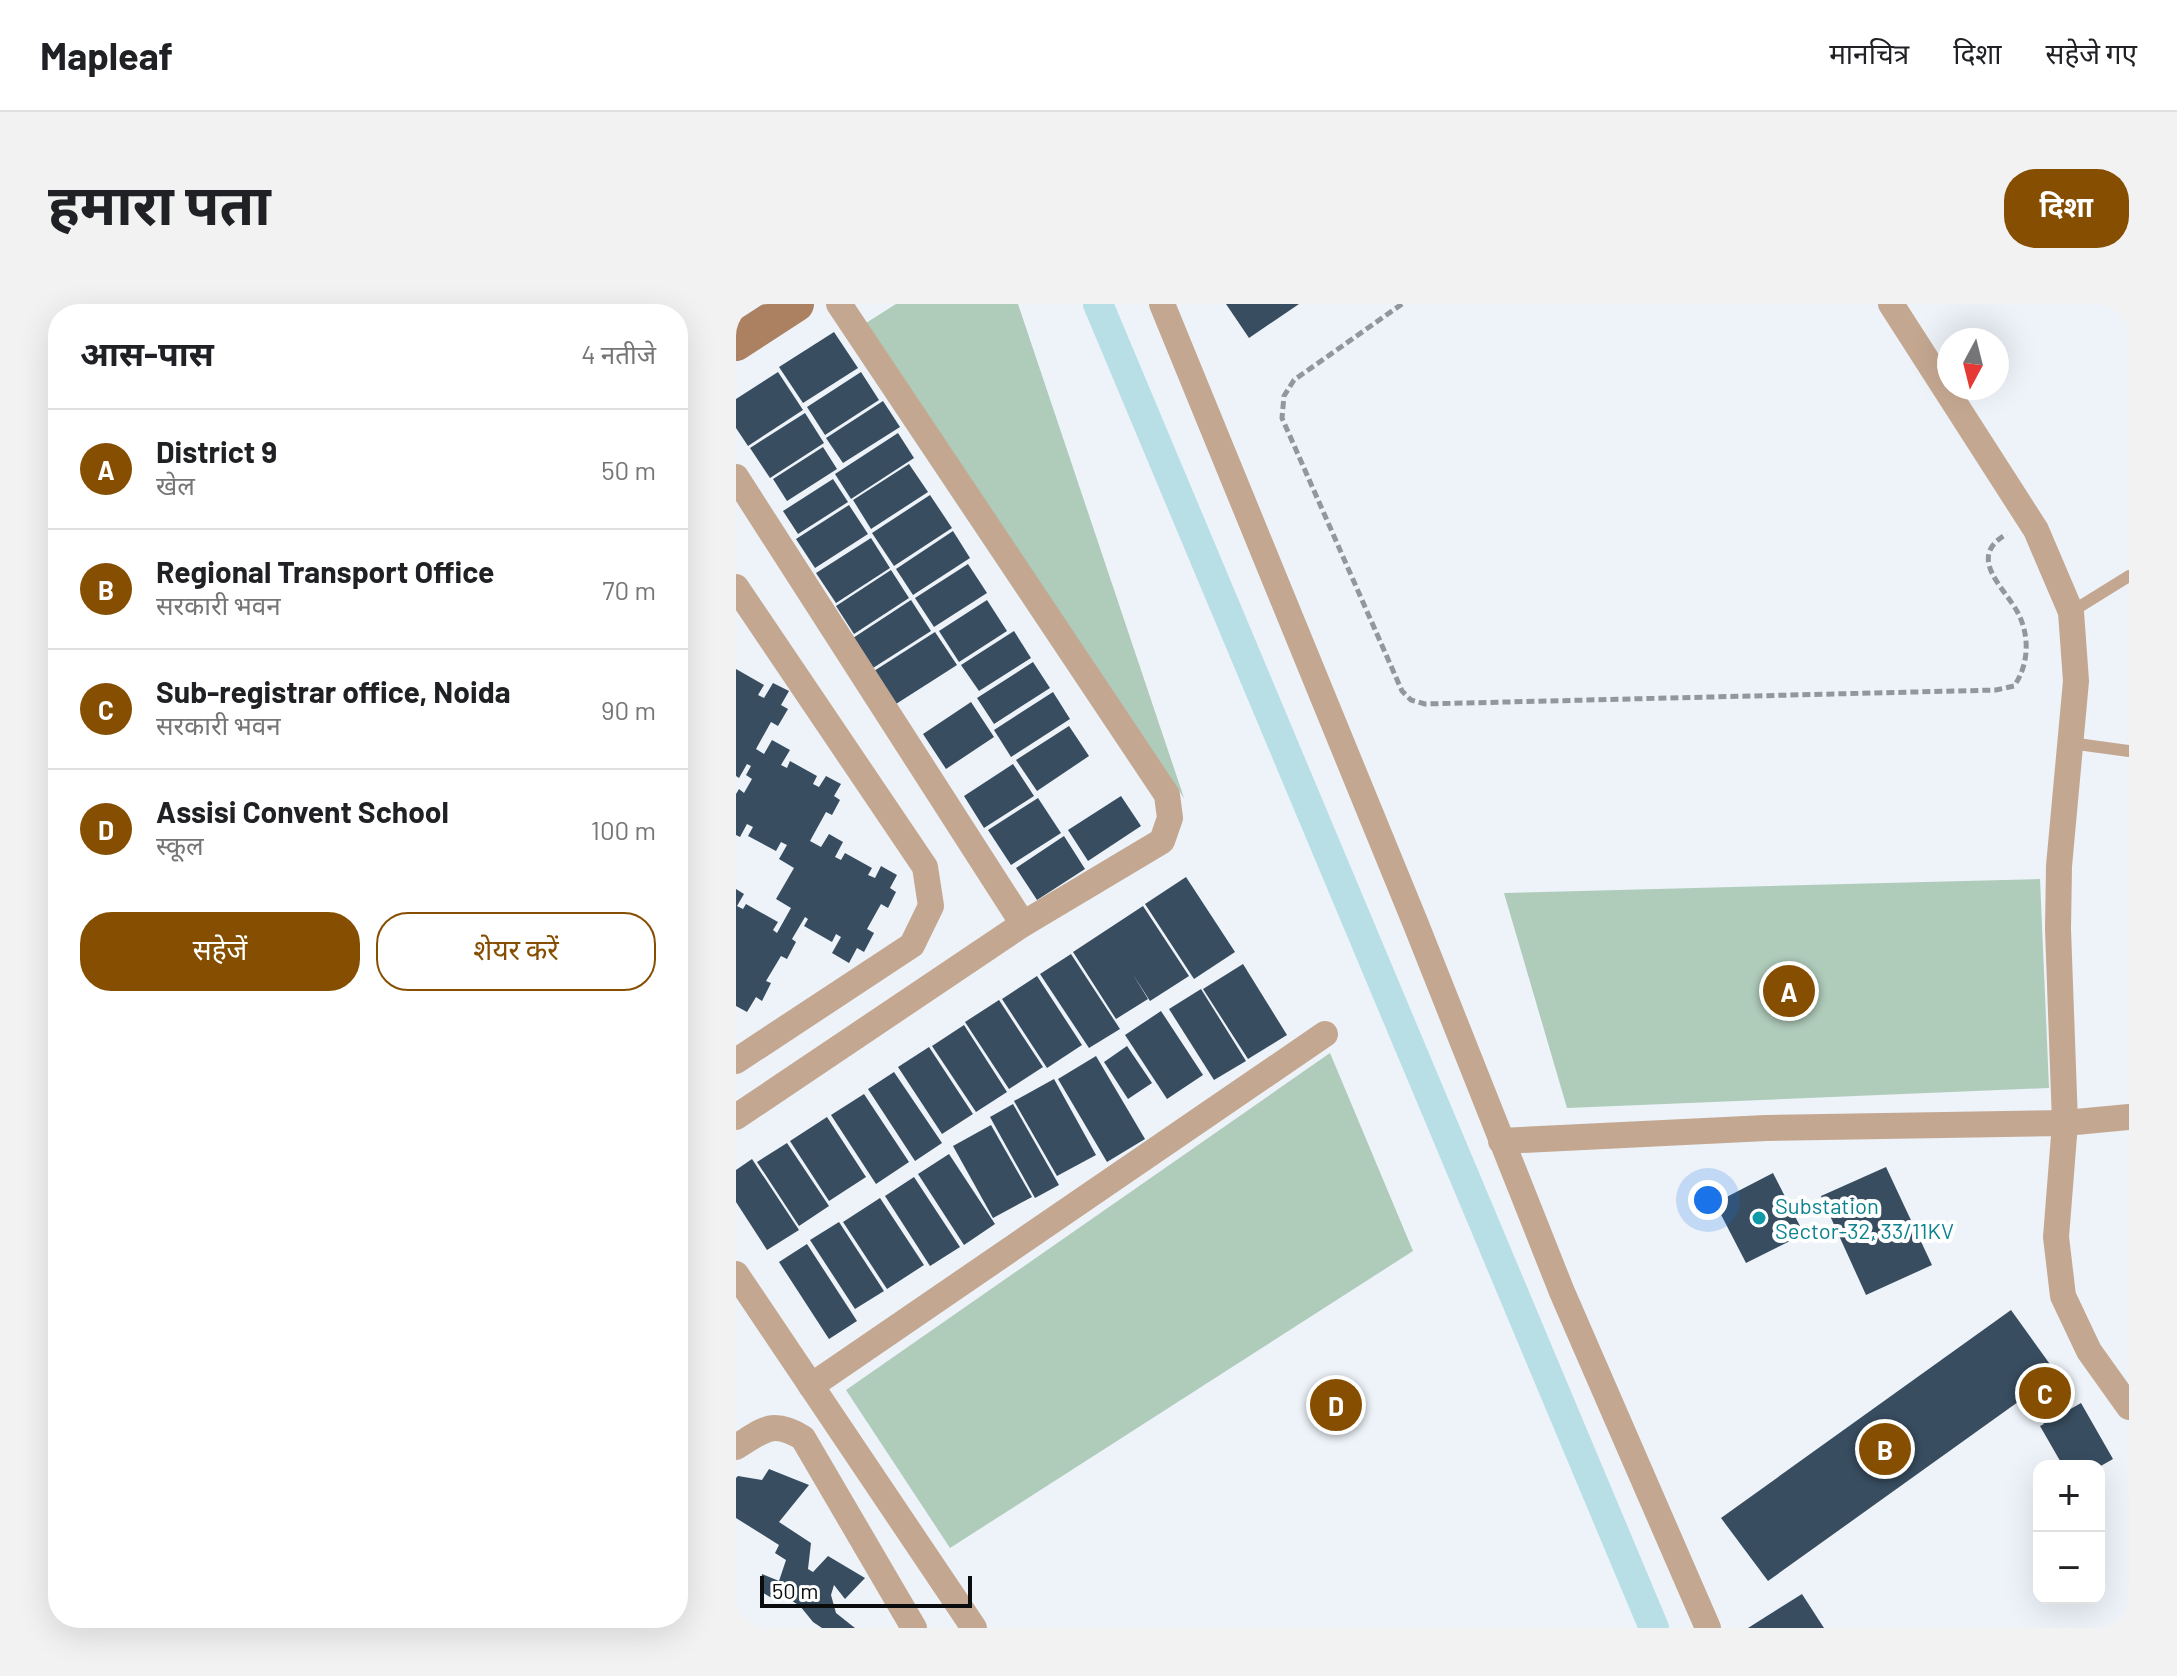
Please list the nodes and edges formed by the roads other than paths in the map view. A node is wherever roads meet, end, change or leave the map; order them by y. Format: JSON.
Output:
{"nodes":[{"id":1,"x":796,"y":304,"type":"edge"},
{"id":2,"x":839,"y":304,"type":"edge"},
{"id":3,"x":1162,"y":304,"type":"edge"},
{"id":4,"x":1891,"y":304,"type":"edge"},
{"id":5,"x":736,"y":343,"type":"edge"},
{"id":6,"x":736,"y":477,"type":"edge"},
{"id":7,"x":2129,"y":576,"type":"edge"},
{"id":8,"x":736,"y":587,"type":"edge"},
{"id":9,"x":2071,"y":612,"type":"junction"},
{"id":10,"x":2070,"y":743,"type":"junction"},
{"id":11,"x":2129,"y":751,"type":"edge"},
{"id":12,"x":1023,"y":924,"type":"junction"},
{"id":13,"x":1325,"y":1034,"type":"dead end"},
{"id":14,"x":736,"y":1061,"type":"edge"},
{"id":15,"x":736,"y":1117,"type":"edge"},
{"id":16,"x":2129,"y":1117,"type":"edge"},
{"id":17,"x":2065,"y":1123,"type":"junction"},
{"id":18,"x":1501,"y":1141,"type":"junction"},
{"id":19,"x":736,"y":1274,"type":"edge"},
{"id":20,"x":811,"y":1386,"type":"junction"},
{"id":21,"x":2129,"y":1407,"type":"edge"},
{"id":22,"x":736,"y":1447,"type":"edge"},
{"id":23,"x":914,"y":1628,"type":"edge"},
{"id":24,"x":974,"y":1628,"type":"edge"},
{"id":25,"x":1708,"y":1628,"type":"edge"}],
"edges":[{"from":1,"to":5,"type":"street"},
{"from":2,"to":12,"type":"street"},
{"from":3,"to":18,"type":"street"},
{"from":4,"to":9,"type":"street"},
{"from":6,"to":12,"type":"street"},
{"from":7,"to":9,"type":"lane"},
{"from":8,"to":14,"type":"street"},
{"from":9,"to":10,"type":"street"},
{"from":10,"to":11,"type":"lane"},
{"from":10,"to":17,"type":"street"},
{"from":12,"to":15,"type":"street"},
{"from":13,"to":20,"type":"street"},
{"from":16,"to":17,"type":"street"},
{"from":17,"to":18,"type":"street"},
{"from":17,"to":21,"type":"street"},
{"from":18,"to":25,"type":"street"},
{"from":19,"to":20,"type":"street"},
{"from":20,"to":24,"type":"street"},
{"from":22,"to":23,"type":"street"}]}
